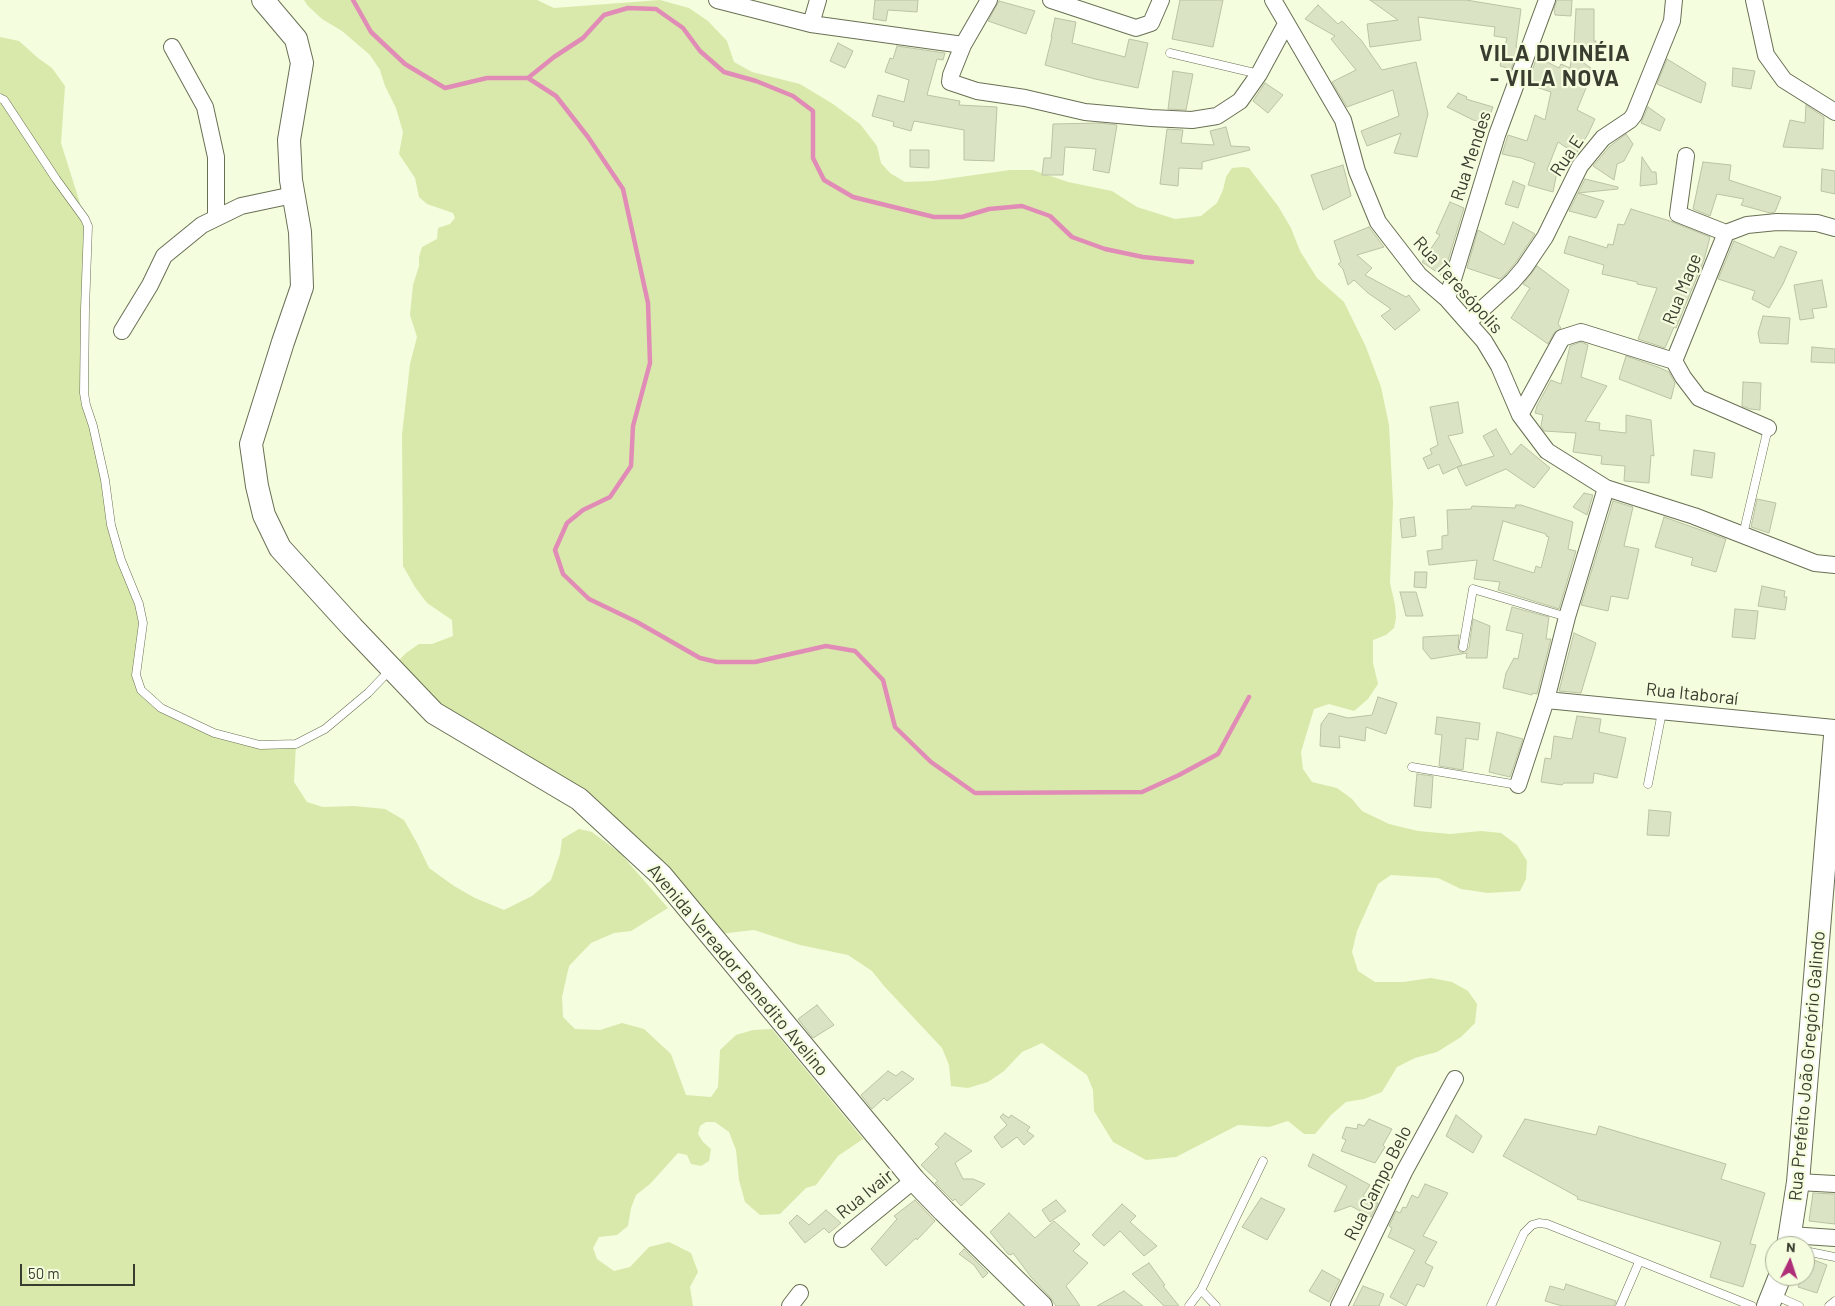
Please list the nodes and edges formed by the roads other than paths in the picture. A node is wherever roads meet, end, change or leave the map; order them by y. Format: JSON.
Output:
{"nodes":[{"id":1,"x":263,"y":0,"type":"edge"},
{"id":2,"x":717,"y":0,"type":"edge"},
{"id":3,"x":818,"y":0,"type":"edge"},
{"id":4,"x":989,"y":0,"type":"edge"},
{"id":5,"x":1051,"y":0,"type":"edge"},
{"id":6,"x":1161,"y":0,"type":"edge"},
{"id":7,"x":1547,"y":0,"type":"edge"},
{"id":8,"x":1674,"y":0,"type":"edge"},
{"id":9,"x":1754,"y":0,"type":"edge"},
{"id":10,"x":1275,"y":1,"type":"edge"},
{"id":11,"x":811,"y":24,"type":"junction"},
{"id":12,"x":1286,"y":24,"type":"junction"},
{"id":13,"x":963,"y":46,"type":"junction"},
{"id":14,"x":172,"y":48,"type":"dead end"},
{"id":15,"x":1170,"y":53,"type":"dead end"},
{"id":16,"x":1259,"y":74,"type":"junction"},
{"id":17,"x":0,"y":98,"type":"edge"},
{"id":18,"x":1835,"y":112,"type":"edge"},
{"id":19,"x":1686,"y":156,"type":"dead end"},
{"id":20,"x":293,"y":195,"type":"junction"},
{"id":21,"x":216,"y":218,"type":"junction"},
{"id":22,"x":1835,"y":228,"type":"edge"},
{"id":23,"x":1726,"y":233,"type":"junction"},
{"id":24,"x":1447,"y":298,"type":"junction"},
{"id":25,"x":1468,"y":322,"type":"junction"},
{"id":26,"x":122,"y":331,"type":"dead end"},
{"id":27,"x":1674,"y":361,"type":"junction"},
{"id":28,"x":1520,"y":415,"type":"junction"},
{"id":29,"x":1768,"y":428,"type":"joint"},
{"id":30,"x":1606,"y":488,"type":"junction"},
{"id":31,"x":1743,"y":535,"type":"junction"},
{"id":32,"x":1835,"y":565,"type":"edge"},
{"id":33,"x":1567,"y":617,"type":"junction"},
{"id":34,"x":1463,"y":647,"type":"dead end"},
{"id":35,"x":391,"y":668,"type":"junction"},
{"id":36,"x":1546,"y":700,"type":"junction"},
{"id":37,"x":1662,"y":712,"type":"junction"},
{"id":38,"x":1835,"y":728,"type":"edge"},
{"id":39,"x":1835,"y":736,"type":"edge"},
{"id":40,"x":1412,"y":767,"type":"dead end"},
{"id":41,"x":1648,"y":784,"type":"dead end"},
{"id":42,"x":1518,"y":785,"type":"joint"},
{"id":43,"x":1455,"y":1079,"type":"dead end"},
{"id":44,"x":1263,"y":1161,"type":"dead end"},
{"id":45,"x":914,"y":1180,"type":"junction"},
{"id":46,"x":1798,"y":1182,"type":"junction"},
{"id":47,"x":1835,"y":1184,"type":"edge"},
{"id":48,"x":1795,"y":1236,"type":"edge"},
{"id":49,"x":1835,"y":1238,"type":"edge"},
{"id":50,"x":842,"y":1239,"type":"dead end"},
{"id":51,"x":1815,"y":1241,"type":"edge"},
{"id":52,"x":1815,"y":1251,"type":"edge"},
{"id":53,"x":1835,"y":1257,"type":"edge"},
{"id":54,"x":1639,"y":1262,"type":"junction"},
{"id":55,"x":1201,"y":1290,"type":"junction"},
{"id":56,"x":1774,"y":1292,"type":"edge"},
{"id":57,"x":800,"y":1293,"type":"dead end"},
{"id":58,"x":1835,"y":1301,"type":"edge"},
{"id":59,"x":1034,"y":1304,"type":"edge"},
{"id":60,"x":790,"y":1306,"type":"edge"},
{"id":61,"x":1189,"y":1306,"type":"edge"},
{"id":62,"x":1216,"y":1306,"type":"edge"},
{"id":63,"x":1339,"y":1306,"type":"edge"},
{"id":64,"x":1491,"y":1306,"type":"edge"},
{"id":65,"x":1620,"y":1306,"type":"edge"},
{"id":66,"x":1752,"y":1306,"type":"edge"},
{"id":67,"x":1799,"y":1306,"type":"edge"},
{"id":68,"x":1829,"y":1306,"type":"edge"}],
"edges":[{"from":1,"to":20,"type":"main road","name":"Avenida Vereador Benedito Avelino"},
{"from":2,"to":11,"type":"street"},
{"from":3,"to":11,"type":"street"},
{"from":4,"to":13,"type":"street"},
{"from":5,"to":6,"type":"street"},
{"from":7,"to":24,"type":"street","name":"Rua Mendes"},
{"from":8,"to":25,"type":"street","name":"Rua E"},
{"from":9,"to":18,"type":"street"},
{"from":10,"to":12,"type":"street","name":"Rua Teresópolis"},
{"from":11,"to":13,"type":"street"},
{"from":12,"to":16,"type":"street"},
{"from":12,"to":24,"type":"street","name":"Rua Teresópolis"},
{"from":13,"to":16,"type":"street"},
{"from":14,"to":21,"type":"street"},
{"from":15,"to":16,"type":"lane"},
{"from":17,"to":35,"type":"lane"},
{"from":19,"to":23,"type":"street"},
{"from":20,"to":21,"type":"street"},
{"from":20,"to":35,"type":"main road","name":"Avenida Vereador Benedito Avelino"},
{"from":21,"to":26,"type":"street"},
{"from":22,"to":23,"type":"street"},
{"from":23,"to":27,"type":"street","name":"Rua Mage"},
{"from":24,"to":25,"type":"street","name":"Rua Teresópolis"},
{"from":25,"to":28,"type":"street","name":"Rua Teresópolis"},
{"from":27,"to":28,"type":"street"},
{"from":27,"to":29,"type":"street"},
{"from":28,"to":30,"type":"street","name":"Rua Teresópolis"},
{"from":29,"to":31,"type":"lane"},
{"from":30,"to":31,"type":"street","name":"Rua Teresópolis"},
{"from":30,"to":33,"type":"street"},
{"from":31,"to":32,"type":"street","name":"Rua Teresópolis"},
{"from":33,"to":34,"type":"lane"},
{"from":33,"to":36,"type":"street"},
{"from":35,"to":45,"type":"main road","name":"Avenida Vereador Benedito Avelino"},
{"from":36,"to":37,"type":"street","name":"Rua Itaboraí"},
{"from":36,"to":42,"type":"street"},
{"from":37,"to":38,"type":"street","name":"Rua Itaboraí"},
{"from":37,"to":41,"type":"lane"},
{"from":39,"to":46,"type":"main road","name":"Rua Prefeito João Gregório Galindo"},
{"from":40,"to":42,"type":"lane"},
{"from":43,"to":63,"type":"street","name":"Rua Campo Belo"},
{"from":44,"to":55,"type":"lane"},
{"from":45,"to":50,"type":"street","name":"Rua Ivair"},
{"from":45,"to":59,"type":"main road","name":"Avenida Vereador Benedito Avelino"},
{"from":46,"to":47,"type":"street"},
{"from":46,"to":48,"type":"main road","name":"Rua Prefeito João Gregório Galindo"},
{"from":49,"to":51,"type":"street"},
{"from":52,"to":53,"type":"lane"},
{"from":54,"to":64,"type":"lane"},
{"from":54,"to":65,"type":"lane"},
{"from":54,"to":66,"type":"lane"},
{"from":55,"to":61,"type":"lane"},
{"from":55,"to":62,"type":"lane"},
{"from":56,"to":67,"type":"lane"},
{"from":57,"to":60,"type":"street"},
{"from":58,"to":68,"type":"lane"}]}
